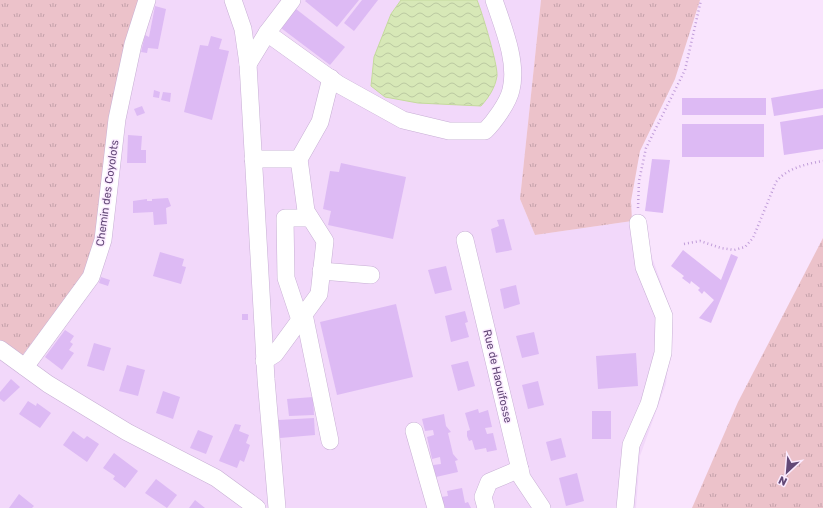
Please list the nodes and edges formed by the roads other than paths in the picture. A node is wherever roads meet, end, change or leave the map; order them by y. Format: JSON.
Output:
{"nodes":[{"id":1,"x":148,"y":0,"type":"edge"},
{"id":2,"x":233,"y":0,"type":"edge"},
{"id":3,"x":292,"y":0,"type":"edge"},
{"id":4,"x":494,"y":0,"type":"edge"},
{"id":5,"x":267,"y":33,"type":"junction"},
{"id":6,"x":248,"y":64,"type":"junction"},
{"id":7,"x":331,"y":78,"type":"junction"},
{"id":8,"x":253,"y":159,"type":"junction"},
{"id":9,"x":299,"y":159,"type":"junction"},
{"id":10,"x":310,"y":218,"type":"junction"},
{"id":11,"x":638,"y":223,"type":"road end"},
{"id":12,"x":465,"y":240,"type":"dead end"},
{"id":13,"x":321,"y":271,"type":"junction"},
{"id":14,"x":371,"y":275,"type":"dead end"},
{"id":15,"x":302,"y":317,"type":"junction"},
{"id":16,"x":0,"y":349,"type":"edge"},
{"id":17,"x":264,"y":361,"type":"junction"},
{"id":18,"x":24,"y":367,"type":"junction"},
{"id":19,"x":414,"y":431,"type":"dead end"},
{"id":20,"x":330,"y":441,"type":"dead end"},
{"id":21,"x":520,"y":469,"type":"junction"},
{"id":22,"x":257,"y":508,"type":"edge"},
{"id":23,"x":277,"y":508,"type":"edge"},
{"id":24,"x":436,"y":508,"type":"edge"},
{"id":25,"x":486,"y":508,"type":"edge"},
{"id":26,"x":542,"y":508,"type":"edge"},
{"id":27,"x":625,"y":508,"type":"edge"}],
"edges":[{"from":1,"to":18,"type":"street","name":"Chemin des Coyolots"},
{"from":2,"to":6,"type":"street"},
{"from":3,"to":5,"type":"street"},
{"from":4,"to":7,"type":"street"},
{"from":5,"to":6,"type":"street"},
{"from":5,"to":7,"type":"street"},
{"from":6,"to":8,"type":"street"},
{"from":7,"to":9,"type":"street"},
{"from":8,"to":9,"type":"street"},
{"from":8,"to":17,"type":"street"},
{"from":9,"to":10,"type":"street"},
{"from":10,"to":13,"type":"street"},
{"from":10,"to":15,"type":"street"},
{"from":11,"to":27,"type":"street"},
{"from":12,"to":21,"type":"street","name":"Rue de Haouifosse"},
{"from":13,"to":14,"type":"street"},
{"from":13,"to":15,"type":"street"},
{"from":15,"to":17,"type":"street"},
{"from":15,"to":20,"type":"street"},
{"from":16,"to":18,"type":"street"},
{"from":17,"to":23,"type":"street"},
{"from":18,"to":22,"type":"street"},
{"from":19,"to":24,"type":"street"},
{"from":21,"to":25,"type":"street"},
{"from":21,"to":26,"type":"street","name":"Rue de Haouifosse"}]}
